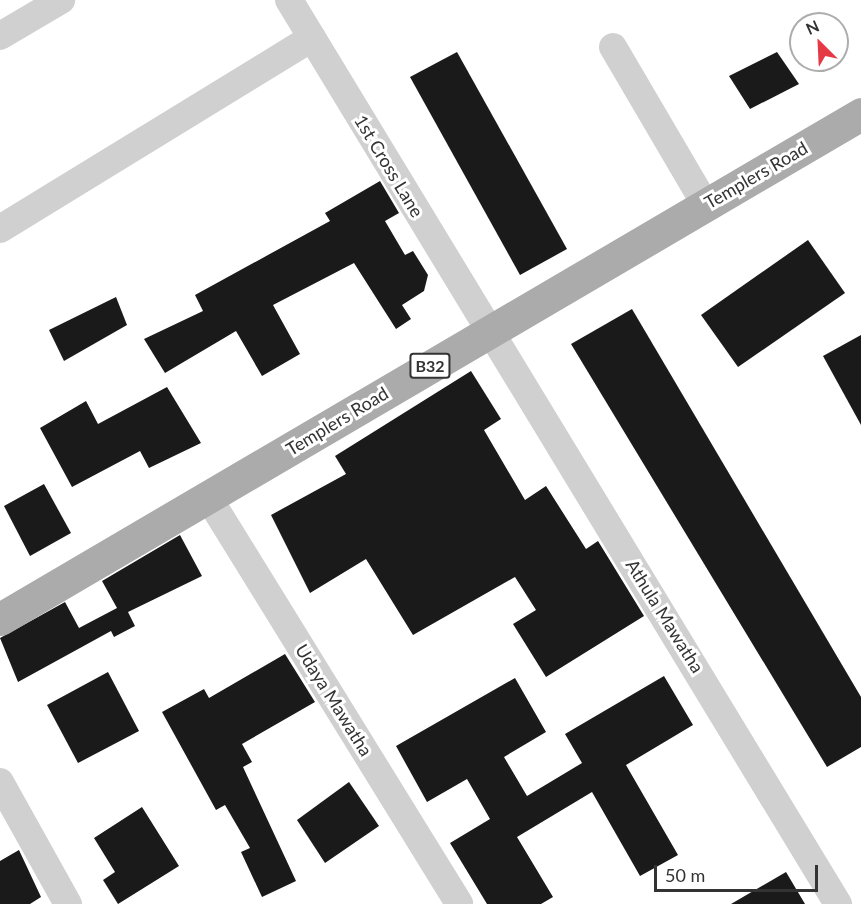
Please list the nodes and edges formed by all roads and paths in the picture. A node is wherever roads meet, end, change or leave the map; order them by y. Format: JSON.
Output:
{"nodes":[{"id":1,"x":61,"y":0,"type":"edge"},
{"id":2,"x":289,"y":0,"type":"edge"},
{"id":3,"x":0,"y":36,"type":"edge"},
{"id":4,"x":312,"y":38,"type":"junction"},
{"id":5,"x":613,"y":47,"type":"dead end"},
{"id":6,"x":861,"y":114,"type":"edge"},
{"id":7,"x":705,"y":204,"type":"junction"},
{"id":8,"x":0,"y":229,"type":"edge"},
{"id":9,"x":489,"y":331,"type":"junction"},
{"id":10,"x":208,"y":497,"type":"junction"},
{"id":11,"x":0,"y":619,"type":"edge"},
{"id":12,"x":0,"y":782,"type":"edge"},
{"id":13,"x":68,"y":904,"type":"edge"},
{"id":14,"x":459,"y":904,"type":"edge"},
{"id":15,"x":838,"y":904,"type":"edge"}],
"edges":[{"from":1,"to":3,"type":"street"},
{"from":2,"to":4,"type":"street","name":"1st Cross Lane"},
{"from":4,"to":8,"type":"street"},
{"from":4,"to":9,"type":"street","name":"1st Cross Lane"},
{"from":5,"to":7,"type":"street"},
{"from":6,"to":7,"type":"main road","name":"Templers Road","number":"B32"},
{"from":7,"to":9,"type":"main road","name":"Templers Road","number":"B32"},
{"from":9,"to":10,"type":"main road","name":"Templers Road","number":"B32"},
{"from":9,"to":15,"type":"street","name":"Athula Mawatha"},
{"from":10,"to":11,"type":"main road","name":"Templers Road","number":"B32"},
{"from":10,"to":14,"type":"street","name":"Udaya Mawatha"},
{"from":12,"to":13,"type":"street"}]}
